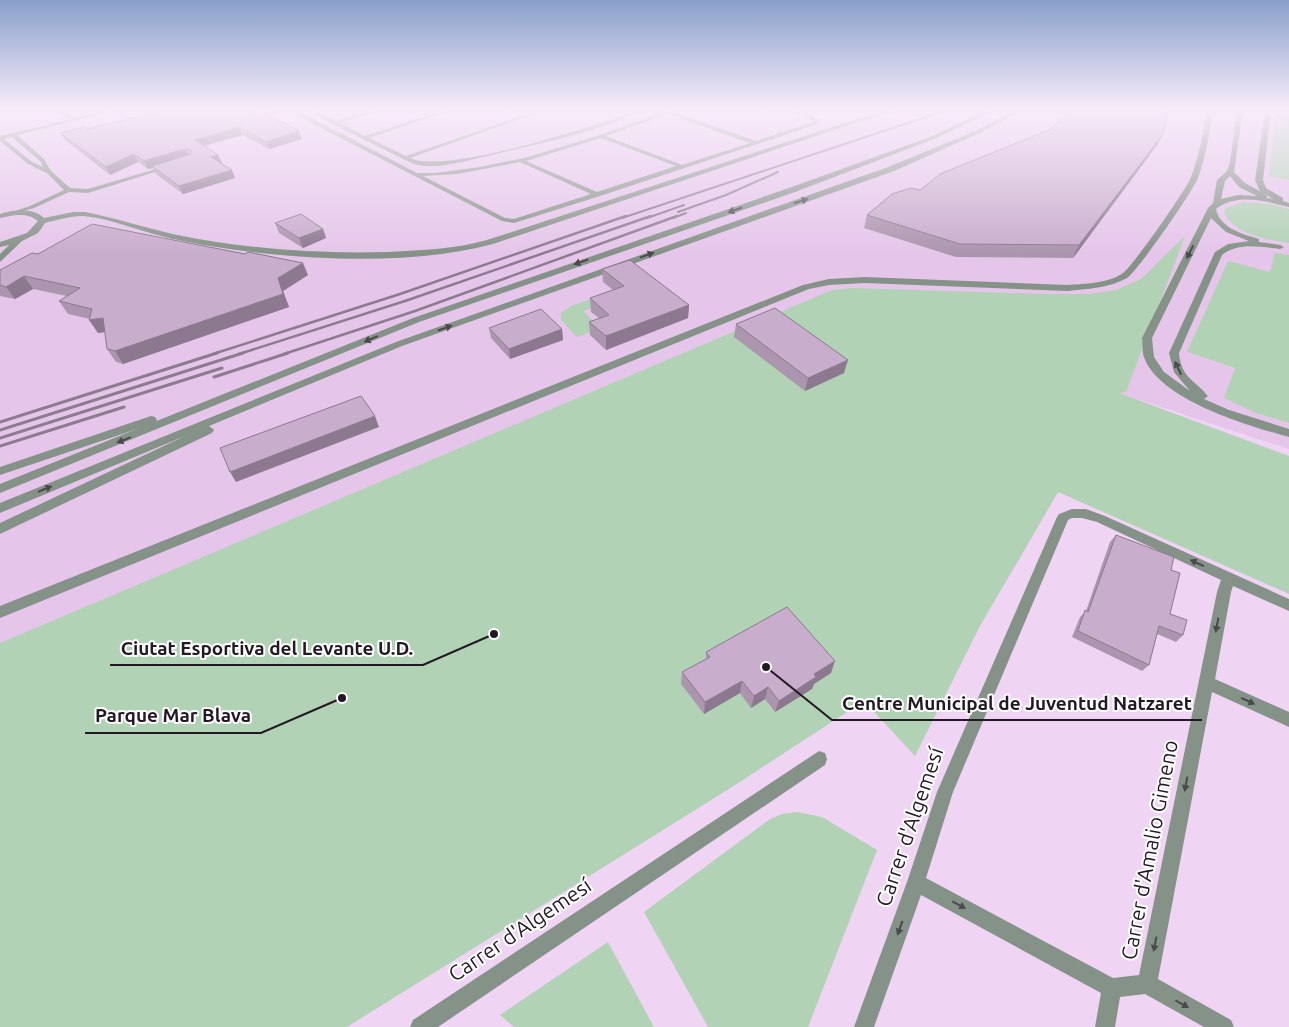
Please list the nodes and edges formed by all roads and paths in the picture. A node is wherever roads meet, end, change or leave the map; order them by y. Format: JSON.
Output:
{"nodes":[{"id":1,"x":24,"y":158,"type":"edge"},
{"id":2,"x":40,"y":158,"type":"edge"},
{"id":3,"x":384,"y":158,"type":"edge"},
{"id":4,"x":405,"y":158,"type":"edge"},
{"id":5,"x":471,"y":158,"type":"edge"},
{"id":6,"x":527,"y":158,"type":"edge"},
{"id":7,"x":659,"y":158,"type":"edge"},
{"id":8,"x":711,"y":158,"type":"edge"},
{"id":9,"x":744,"y":158,"type":"edge"},
{"id":10,"x":878,"y":158,"type":"edge"},
{"id":11,"x":917,"y":158,"type":"edge"},
{"id":12,"x":1200,"y":158,"type":"edge"},
{"id":13,"x":1232,"y":158,"type":"edge"},
{"id":14,"x":1262,"y":158,"type":"edge"},
{"id":15,"x":520,"y":160,"type":"junction"},
{"id":16,"x":176,"y":164,"type":"edge"},
{"id":17,"x":683,"y":167,"type":"junction"},
{"id":18,"x":49,"y":172,"type":"junction"},
{"id":19,"x":411,"y":172,"type":"junction"},
{"id":20,"x":1230,"y":172,"type":"junction"},
{"id":21,"x":68,"y":190,"type":"junction"},
{"id":22,"x":598,"y":195,"type":"junction"},
{"id":23,"x":1279,"y":202,"type":"junction"},
{"id":24,"x":1289,"y":204,"type":"edge"},
{"id":25,"x":1214,"y":205,"type":"junction"},
{"id":26,"x":10,"y":214,"type":"junction"},
{"id":27,"x":0,"y":216,"type":"edge"},
{"id":28,"x":41,"y":219,"type":"junction"},
{"id":29,"x":24,"y":238,"type":"junction"},
{"id":30,"x":0,"y":245,"type":"edge"},
{"id":31,"x":1285,"y":248,"type":"edge"},
{"id":32,"x":0,"y":258,"type":"edge"},
{"id":33,"x":328,"y":372,"type":"junction"},
{"id":34,"x":262,"y":384,"type":"junction"},
{"id":35,"x":1276,"y":429,"type":"junction"},
{"id":36,"x":1289,"y":433,"type":"edge"},
{"id":37,"x":0,"y":471,"type":"edge"},
{"id":38,"x":0,"y":489,"type":"edge"},
{"id":39,"x":0,"y":508,"type":"edge"},
{"id":40,"x":0,"y":529,"type":"edge"},
{"id":41,"x":1229,"y":578,"type":"junction"},
{"id":42,"x":1289,"y":605,"type":"edge"},
{"id":43,"x":0,"y":612,"type":"edge"},
{"id":44,"x":1206,"y":682,"type":"junction"},
{"id":45,"x":1289,"y":720,"type":"edge"},
{"id":46,"x":819,"y":759,"type":"dead end"},
{"id":47,"x":916,"y":882,"type":"junction"},
{"id":48,"x":1147,"y":984,"type":"junction"},
{"id":49,"x":1112,"y":988,"type":"junction"},
{"id":50,"x":423,"y":1026,"type":"edge"},
{"id":51,"x":864,"y":1027,"type":"edge"},
{"id":52,"x":1105,"y":1027,"type":"edge"},
{"id":53,"x":1224,"y":1027,"type":"edge"}],
"edges":[{"from":1,"to":18,"type":"lane"},
{"from":2,"to":18,"type":"lane"},
{"from":3,"to":19,"type":"lane"},
{"from":4,"to":5,"type":"lane"},
{"from":6,"to":15,"type":"lane"},
{"from":7,"to":17,"type":"lane"},
{"from":8,"to":17,"type":"lane"},
{"from":9,"to":28,"type":"street"},
{"from":10,"to":34,"type":"street","one_way":true},
{"from":33,"to":11,"type":"street","one_way":true},
{"from":12,"to":43,"type":"street"},
{"from":13,"to":20,"type":"street"},
{"from":14,"to":24,"type":"street"},
{"from":15,"to":19,"type":"lane"},
{"from":15,"to":22,"type":"lane"},
{"from":16,"to":21,"type":"lane"},
{"from":17,"to":22,"type":"lane"},
{"from":18,"to":21,"type":"lane"},
{"from":19,"to":22,"type":"lane"},
{"from":20,"to":23,"type":"street"},
{"from":20,"to":25,"type":"street"},
{"from":21,"to":26,"type":"lane"},
{"from":21,"to":28,"type":"lane"},
{"from":23,"to":24,"type":"street"},
{"from":23,"to":25,"type":"street"},
{"from":25,"to":31,"type":"street"},
{"from":25,"to":35,"type":"street","one_way":true},
{"from":26,"to":27,"type":"street"},
{"from":26,"to":28,"type":"street"},
{"from":28,"to":29,"type":"street"},
{"from":29,"to":30,"type":"street"},
{"from":29,"to":32,"type":"street"},
{"from":35,"to":31,"type":"street","one_way":true},
{"from":39,"to":33,"type":"street","one_way":true},
{"from":33,"to":40,"type":"street"},
{"from":34,"to":37,"type":"street"},
{"from":34,"to":38,"type":"street","one_way":true},
{"from":35,"to":36,"type":"street"},
{"from":41,"to":42,"type":"street"},
{"from":41,"to":44,"type":"street","name":"Carrer d'Amalio Gimeno","one_way":true},
{"from":41,"to":47,"type":"street","name":"Carrer d'Algemesí","one_way":true},
{"from":44,"to":45,"type":"street","one_way":true},
{"from":44,"to":48,"type":"street","name":"Carrer d'Amalio Gimeno","one_way":true},
{"from":46,"to":50,"type":"street","name":"Carrer d'Algemesí"},
{"from":47,"to":49,"type":"street","one_way":true},
{"from":47,"to":51,"type":"street","name":"Carrer d'Algemesí","one_way":true},
{"from":48,"to":49,"type":"street"},
{"from":48,"to":53,"type":"street","one_way":true},
{"from":49,"to":52,"type":"street"}]}
